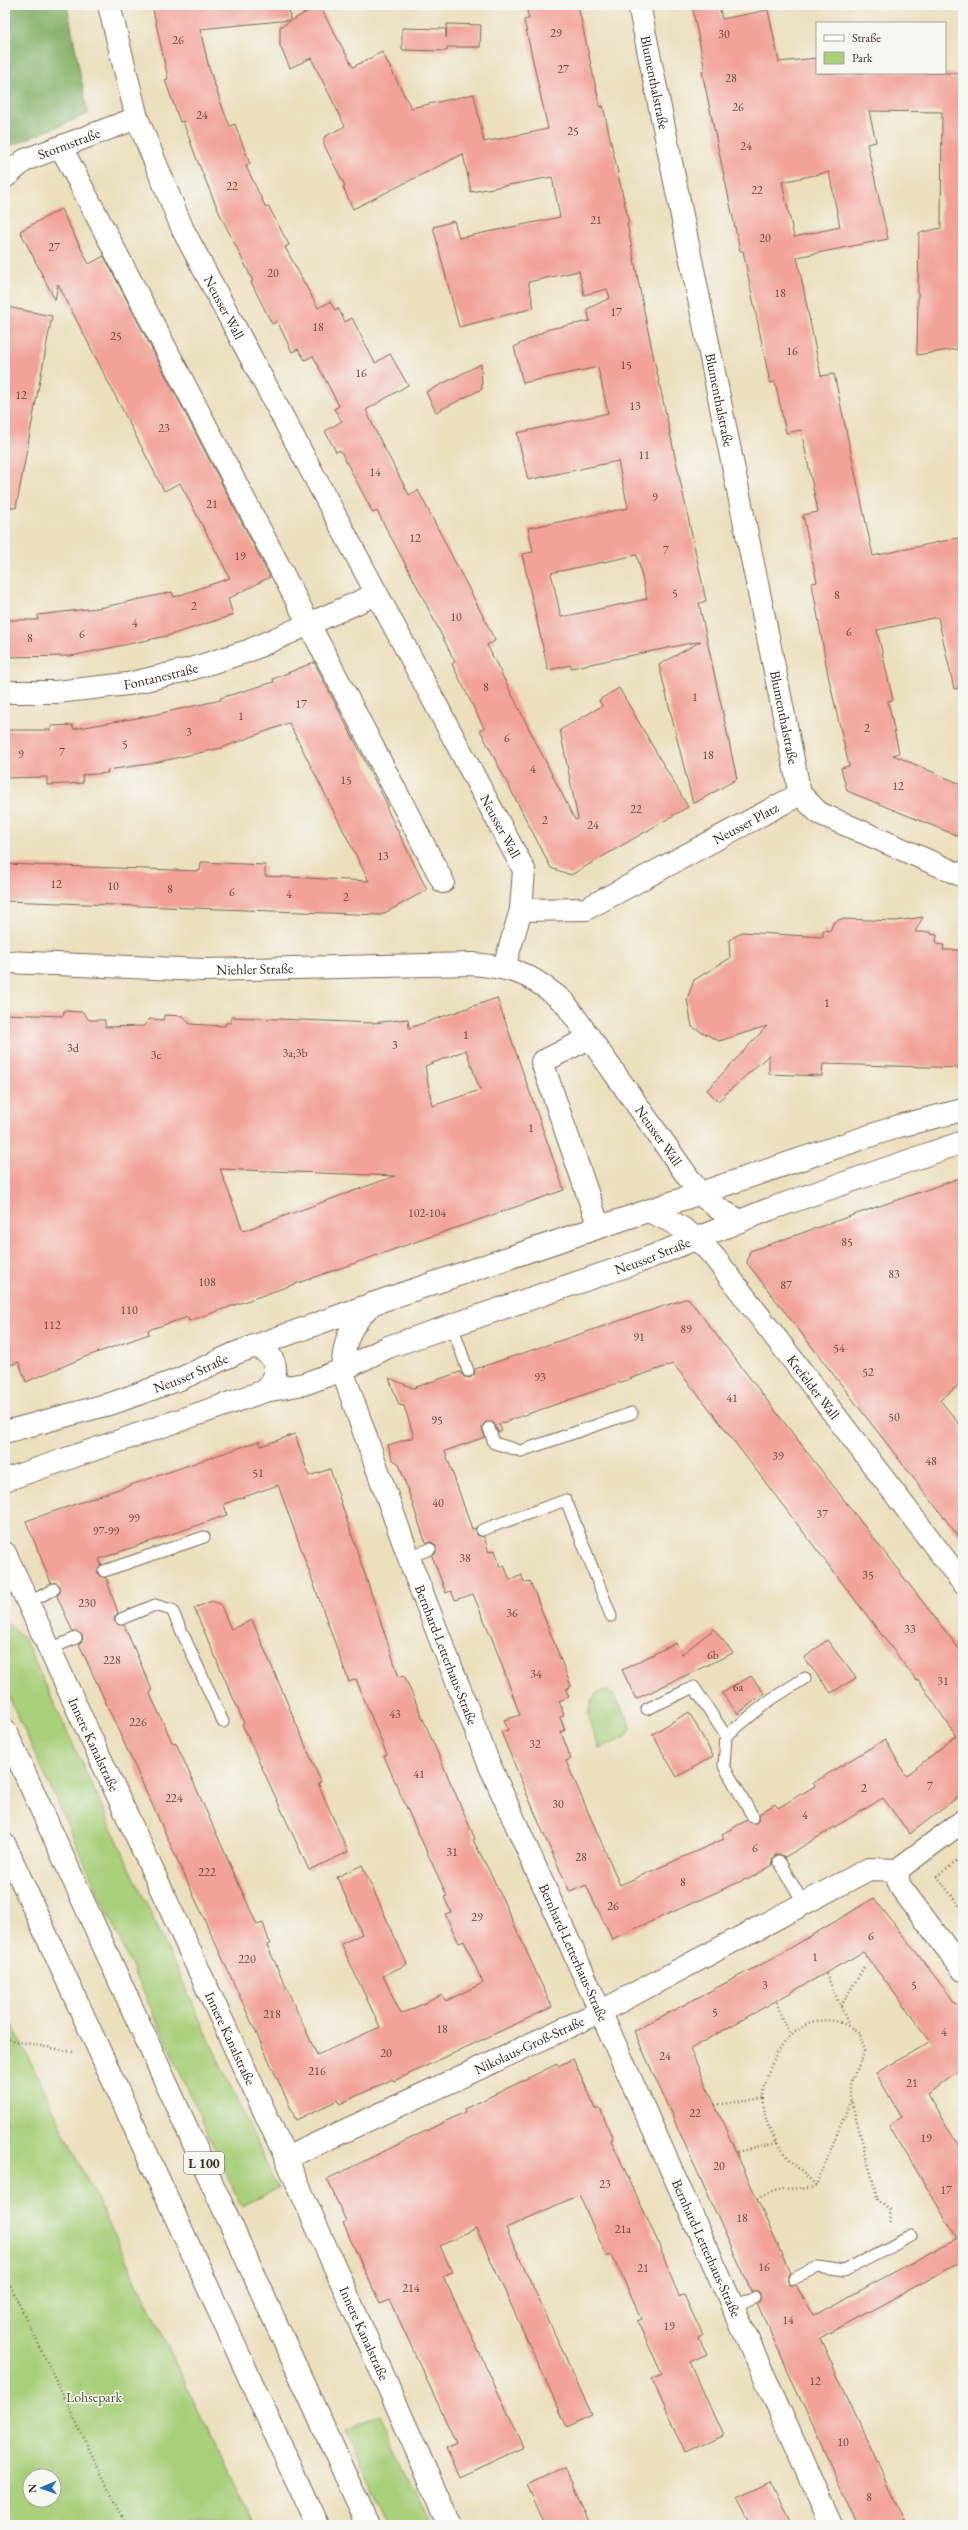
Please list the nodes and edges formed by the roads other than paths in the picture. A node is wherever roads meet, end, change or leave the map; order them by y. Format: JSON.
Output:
{"nodes":[{"id":1,"x":109,"y":5,"type":"edge"},
{"id":2,"x":639,"y":5,"type":"edge"},
{"id":3,"x":137,"y":118,"type":"junction"},
{"id":4,"x":61,"y":147,"type":"junction"},
{"id":5,"x":5,"y":177,"type":"edge"},
{"id":6,"x":377,"y":594,"type":"junction"},
{"id":7,"x":308,"y":623,"type":"junction"},
{"id":8,"x":5,"y":692,"type":"edge"},
{"id":9,"x":800,"y":794,"type":"junction"},
{"id":10,"x":963,"y":876,"type":"edge"},
{"id":11,"x":443,"y":882,"type":"dead end"},
{"id":12,"x":521,"y":910,"type":"junction"},
{"id":13,"x":5,"y":962,"type":"edge"},
{"id":14,"x":504,"y":967,"type":"junction"},
{"id":15,"x":589,"y":1038,"type":"junction"},
{"id":16,"x":963,"y":1110,"type":"edge"},
{"id":17,"x":963,"y":1142,"type":"edge"},
{"id":18,"x":700,"y":1194,"type":"junction"},
{"id":19,"x":648,"y":1211,"type":"junction"},
{"id":20,"x":740,"y":1221,"type":"junction"},
{"id":21,"x":599,"y":1227,"type":"junction"},
{"id":22,"x":698,"y":1238,"type":"junction"},
{"id":23,"x":372,"y":1304,"type":"junction"},
{"id":24,"x":452,"y":1326,"type":"junction"},
{"id":25,"x":254,"y":1346,"type":"junction"},
{"id":26,"x":342,"y":1370,"type":"junction"},
{"id":27,"x":468,"y":1371,"type":"dead end"},
{"id":28,"x":265,"y":1390,"type":"junction"},
{"id":29,"x":632,"y":1413,"type":"dead end"},
{"id":30,"x":488,"y":1428,"type":"dead end"},
{"id":31,"x":5,"y":1432,"type":"edge"},
{"id":32,"x":5,"y":1480,"type":"edge"},
{"id":33,"x":482,"y":1530,"type":"dead end"},
{"id":34,"x":204,"y":1537,"type":"dead end"},
{"id":35,"x":430,"y":1549,"type":"dead end"},
{"id":36,"x":5,"y":1553,"type":"edge"},
{"id":37,"x":408,"y":1557,"type":"junction"},
{"id":38,"x":104,"y":1571,"type":"dead end"},
{"id":39,"x":963,"y":1583,"type":"edge"},
{"id":40,"x":54,"y":1590,"type":"dead end"},
{"id":41,"x":28,"y":1603,"type":"junction"},
{"id":42,"x":611,"y":1616,"type":"dead end"},
{"id":43,"x":121,"y":1620,"type":"dead end"},
{"id":44,"x":76,"y":1638,"type":"dead end"},
{"id":45,"x":50,"y":1649,"type":"junction"},
{"id":46,"x":805,"y":1678,"type":"dead end"},
{"id":47,"x":647,"y":1709,"type":"dead end"},
{"id":48,"x":223,"y":1722,"type":"dead end"},
{"id":49,"x":5,"y":1730,"type":"edge"},
{"id":50,"x":726,"y":1736,"type":"junction"},
{"id":51,"x":753,"y":1817,"type":"dead end"},
{"id":52,"x":963,"y":1821,"type":"edge"},
{"id":53,"x":5,"y":1845,"type":"edge"},
{"id":54,"x":779,"y":1861,"type":"dead end"},
{"id":55,"x":897,"y":1870,"type":"junction"},
{"id":56,"x":804,"y":1904,"type":"junction"},
{"id":57,"x":963,"y":1970,"type":"edge"},
{"id":58,"x":600,"y":2012,"type":"junction"},
{"id":59,"x":286,"y":2158,"type":"junction"},
{"id":60,"x":911,"y":2236,"type":"dead end"},
{"id":61,"x":793,"y":2279,"type":"dead end"},
{"id":62,"x":754,"y":2297,"type":"dead end"},
{"id":63,"x":733,"y":2307,"type":"junction"},
{"id":64,"x":317,"y":2525,"type":"edge"},
{"id":65,"x":368,"y":2525,"type":"edge"},
{"id":66,"x":450,"y":2525,"type":"edge"},
{"id":67,"x":831,"y":2525,"type":"edge"}],
"edges":[{"from":1,"to":3,"type":"street","name":"Neusser Wall"},
{"from":2,"to":9,"type":"street","name":"Blumenthalstraße"},
{"from":3,"to":4,"type":"street","name":"Stormstraße"},
{"from":3,"to":6,"type":"street","name":"Neusser Wall"},
{"from":4,"to":5,"type":"street","name":"Stormstraße"},
{"from":4,"to":7,"type":"street"},
{"from":6,"to":7,"type":"street"},
{"from":6,"to":12,"type":"street","name":"Neusser Wall"},
{"from":7,"to":8,"type":"street","name":"Fontanestraße"},
{"from":7,"to":11,"type":"street"},
{"from":9,"to":10,"type":"street"},
{"from":9,"to":12,"type":"street","name":"Neusser Platz"},
{"from":12,"to":14,"type":"street","name":"Neusser Wall"},
{"from":13,"to":14,"type":"street","name":"Niehler Straße"},
{"from":14,"to":15,"type":"street","name":"Neusser Wall"},
{"from":15,"to":18,"type":"street","name":"Neusser Wall"},
{"from":15,"to":21,"type":"street"},
{"from":16,"to":18,"type":"street","name":"Neusser Straße"},
{"from":17,"to":20,"type":"street","name":"Neusser Straße"},
{"from":18,"to":19,"type":"street","name":"Neusser Straße"},
{"from":18,"to":20,"type":"street","name":"Neusser Wall"},
{"from":19,"to":21,"type":"street","name":"Neusser Straße"},
{"from":19,"to":22,"type":"street","name":"Krefelder Wall"},
{"from":20,"to":22,"type":"street","name":"Neusser Straße"},
{"from":21,"to":23,"type":"street","name":"Neusser Straße"},
{"from":22,"to":24,"type":"street","name":"Neusser Straße"},
{"from":22,"to":39,"type":"street","name":"Krefelder Wall"},
{"from":23,"to":25,"type":"street","name":"Neusser Straße"},
{"from":23,"to":26,"type":"street","name":"Neusser Straße"},
{"from":24,"to":26,"type":"street","name":"Neusser Straße"},
{"from":24,"to":27,"type":"lane"},
{"from":25,"to":28,"type":"street"},
{"from":25,"to":31,"type":"street","name":"Neusser Straße"},
{"from":26,"to":28,"type":"street","name":"Neusser Straße"},
{"from":26,"to":37,"type":"street","name":"Bernhard-Letterhaus-Straße"},
{"from":28,"to":32,"type":"street","name":"Neusser Straße"},
{"from":29,"to":30,"type":"lane"},
{"from":33,"to":42,"type":"lane"},
{"from":34,"to":38,"type":"lane"},
{"from":35,"to":37,"type":"lane"},
{"from":36,"to":41,"type":"street","name":"Innere Kanalstraße"},
{"from":37,"to":58,"type":"street","name":"Bernhard-Letterhaus-Straße"},
{"from":40,"to":41,"type":"lane"},
{"from":41,"to":45,"type":"street","name":"Innere Kanalstraße"},
{"from":43,"to":48,"type":"lane"},
{"from":44,"to":45,"type":"lane"},
{"from":45,"to":59,"type":"street","name":"Innere Kanalstraße"},
{"from":46,"to":50,"type":"lane"},
{"from":47,"to":50,"type":"lane"},
{"from":49,"to":65,"type":"street","number":"L 100"},
{"from":50,"to":51,"type":"lane"},
{"from":52,"to":55,"type":"street"},
{"from":53,"to":64,"type":"street"},
{"from":54,"to":56,"type":"lane"},
{"from":55,"to":56,"type":"street","name":"Nikolaus-Groß-Straße"},
{"from":55,"to":57,"type":"street"},
{"from":56,"to":58,"type":"street","name":"Nikolaus-Groß-Straße"},
{"from":58,"to":59,"type":"street","name":"Nikolaus-Groß-Straße"},
{"from":58,"to":63,"type":"street","name":"Bernhard-Letterhaus-Straße"},
{"from":59,"to":66,"type":"street","name":"Innere Kanalstraße"},
{"from":60,"to":61,"type":"lane"},
{"from":62,"to":63,"type":"lane"},
{"from":63,"to":67,"type":"street","name":"Bernhard-Letterhaus-Straße"}]}
